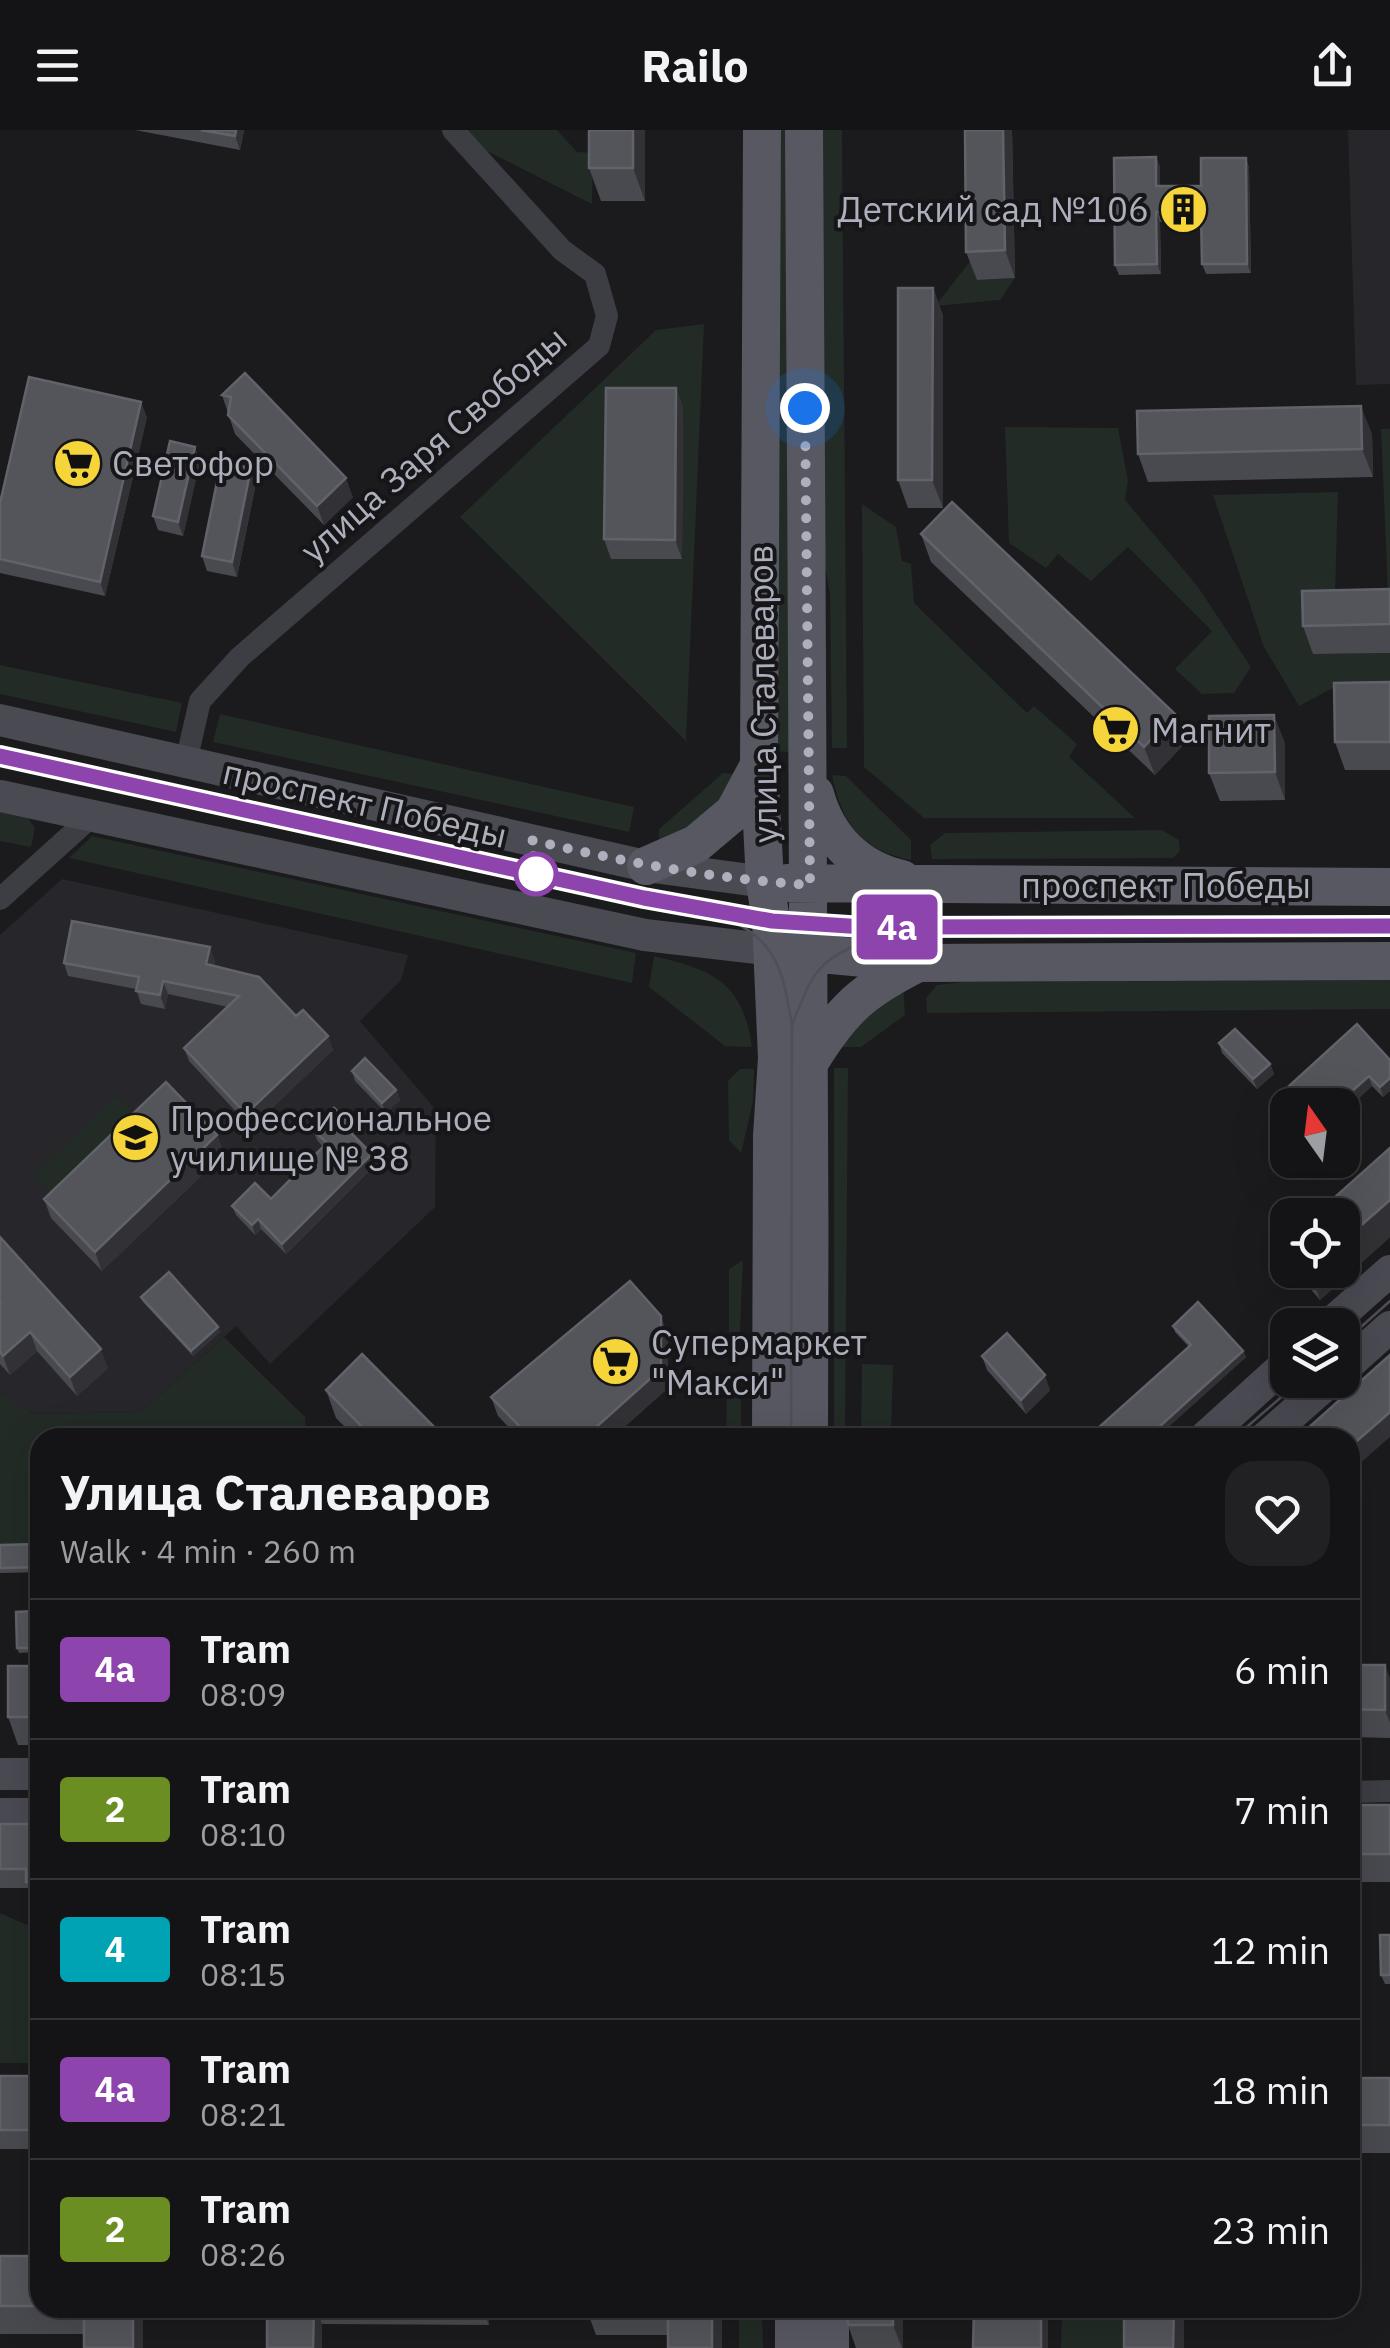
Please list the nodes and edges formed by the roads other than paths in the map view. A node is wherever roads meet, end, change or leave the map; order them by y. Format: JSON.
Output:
{"nodes":[{"id":1,"x":453,"y":130,"type":"edge"},
{"id":2,"x":762,"y":130,"type":"edge"},
{"id":3,"x":804,"y":130,"type":"edge"},
{"id":4,"x":0,"y":720,"type":"edge"},
{"id":5,"x":186,"y":762,"type":"junction"},
{"id":6,"x":759,"y":765,"type":"junction"},
{"id":7,"x":806,"y":766,"type":"junction"},
{"id":8,"x":0,"y":796,"type":"edge"},
{"id":9,"x":92,"y":816,"type":"junction"},
{"id":10,"x":646,"y":866,"type":"junction"},
{"id":11,"x":765,"y":882,"type":"junction"},
{"id":12,"x":919,"y":884,"type":"junction"},
{"id":13,"x":810,"y":885,"type":"junction"},
{"id":14,"x":1390,"y":887,"type":"edge"},
{"id":15,"x":0,"y":899,"type":"edge"},
{"id":16,"x":792,"y":950,"type":"junction"},
{"id":17,"x":1390,"y":961,"type":"edge"},
{"id":18,"x":918,"y":963,"type":"junction"},
{"id":19,"x":811,"y":1060,"type":"junction"},
{"id":20,"x":1390,"y":1271,"type":"edge"},
{"id":21,"x":1349,"y":1308,"type":"edge"},
{"id":22,"x":1390,"y":1327,"type":"edge"},
{"id":23,"x":1360,"y":1354,"type":"edge"},
{"id":24,"x":1270,"y":1378,"type":"edge"},
{"id":25,"x":1312,"y":1398,"type":"edge"},
{"id":26,"x":771,"y":1428,"type":"edge"},
{"id":27,"x":810,"y":1428,"type":"edge"},
{"id":28,"x":1215,"y":1428,"type":"edge"},
{"id":29,"x":1277,"y":1428,"type":"edge"},
{"id":30,"x":0,"y":1774,"type":"edge"},
{"id":31,"x":30,"y":1774,"type":"edge"},
{"id":32,"x":1360,"y":1792,"type":"edge"},
{"id":33,"x":1390,"y":1792,"type":"edge"},
{"id":34,"x":0,"y":1814,"type":"edge"},
{"id":35,"x":30,"y":1814,"type":"edge"},
{"id":36,"x":794,"y":2318,"type":"edge"},
{"id":37,"x":830,"y":2318,"type":"edge"},
{"id":38,"x":794,"y":2348,"type":"edge"},
{"id":39,"x":830,"y":2348,"type":"edge"}],
"edges":[{"from":1,"to":5,"type":"street","name":"улица Заря Свободы"},
{"from":2,"to":6,"type":"main road","name":"улица Сталеваров"},
{"from":3,"to":7,"type":"main road","name":"улица Сталеваров"},
{"from":4,"to":5,"type":"main road","name":"проспект Победы"},
{"from":5,"to":10,"type":"main road","name":"проспект Победы"},
{"from":6,"to":10,"type":"main road"},
{"from":6,"to":11,"type":"main road","name":"улица Сталеваров"},
{"from":7,"to":12,"type":"main road"},
{"from":7,"to":13,"type":"main road","name":"улица Сталеваров"},
{"from":8,"to":9,"type":"main road","name":"проспект Победы"},
{"from":9,"to":15,"type":"street"},
{"from":9,"to":16,"type":"main road","name":"проспект Победы"},
{"from":10,"to":11,"type":"main road","name":"проспект Победы"},
{"from":11,"to":13,"type":"main road","name":"проспект Победы"},
{"from":11,"to":16,"type":"main road","name":"улица Сталеваров"},
{"from":12,"to":13,"type":"main road","name":"проспект Победы"},
{"from":12,"to":14,"type":"main road","name":"проспект Победы"},
{"from":13,"to":16,"type":"main road","name":"улица Сталеваров"},
{"from":16,"to":18,"type":"main road","name":"проспект Победы"},
{"from":16,"to":19,"type":"main road","name":"улица Сталеваров"},
{"from":16,"to":26,"type":"main road","name":"улица Сталеваров"},
{"from":17,"to":18,"type":"main road","name":"проспект Победы"},
{"from":18,"to":19,"type":"main road"},
{"from":19,"to":27,"type":"main road","name":"улица Сталеваров"},
{"from":20,"to":21,"type":"main road"},
{"from":22,"to":23,"type":"main road"},
{"from":24,"to":28,"type":"main road"},
{"from":25,"to":29,"type":"main road"},
{"from":30,"to":31,"type":"main road"},
{"from":32,"to":33,"type":"street"},
{"from":34,"to":35,"type":"main road"},
{"from":36,"to":38,"type":"main road"},
{"from":37,"to":39,"type":"main road"}]}
